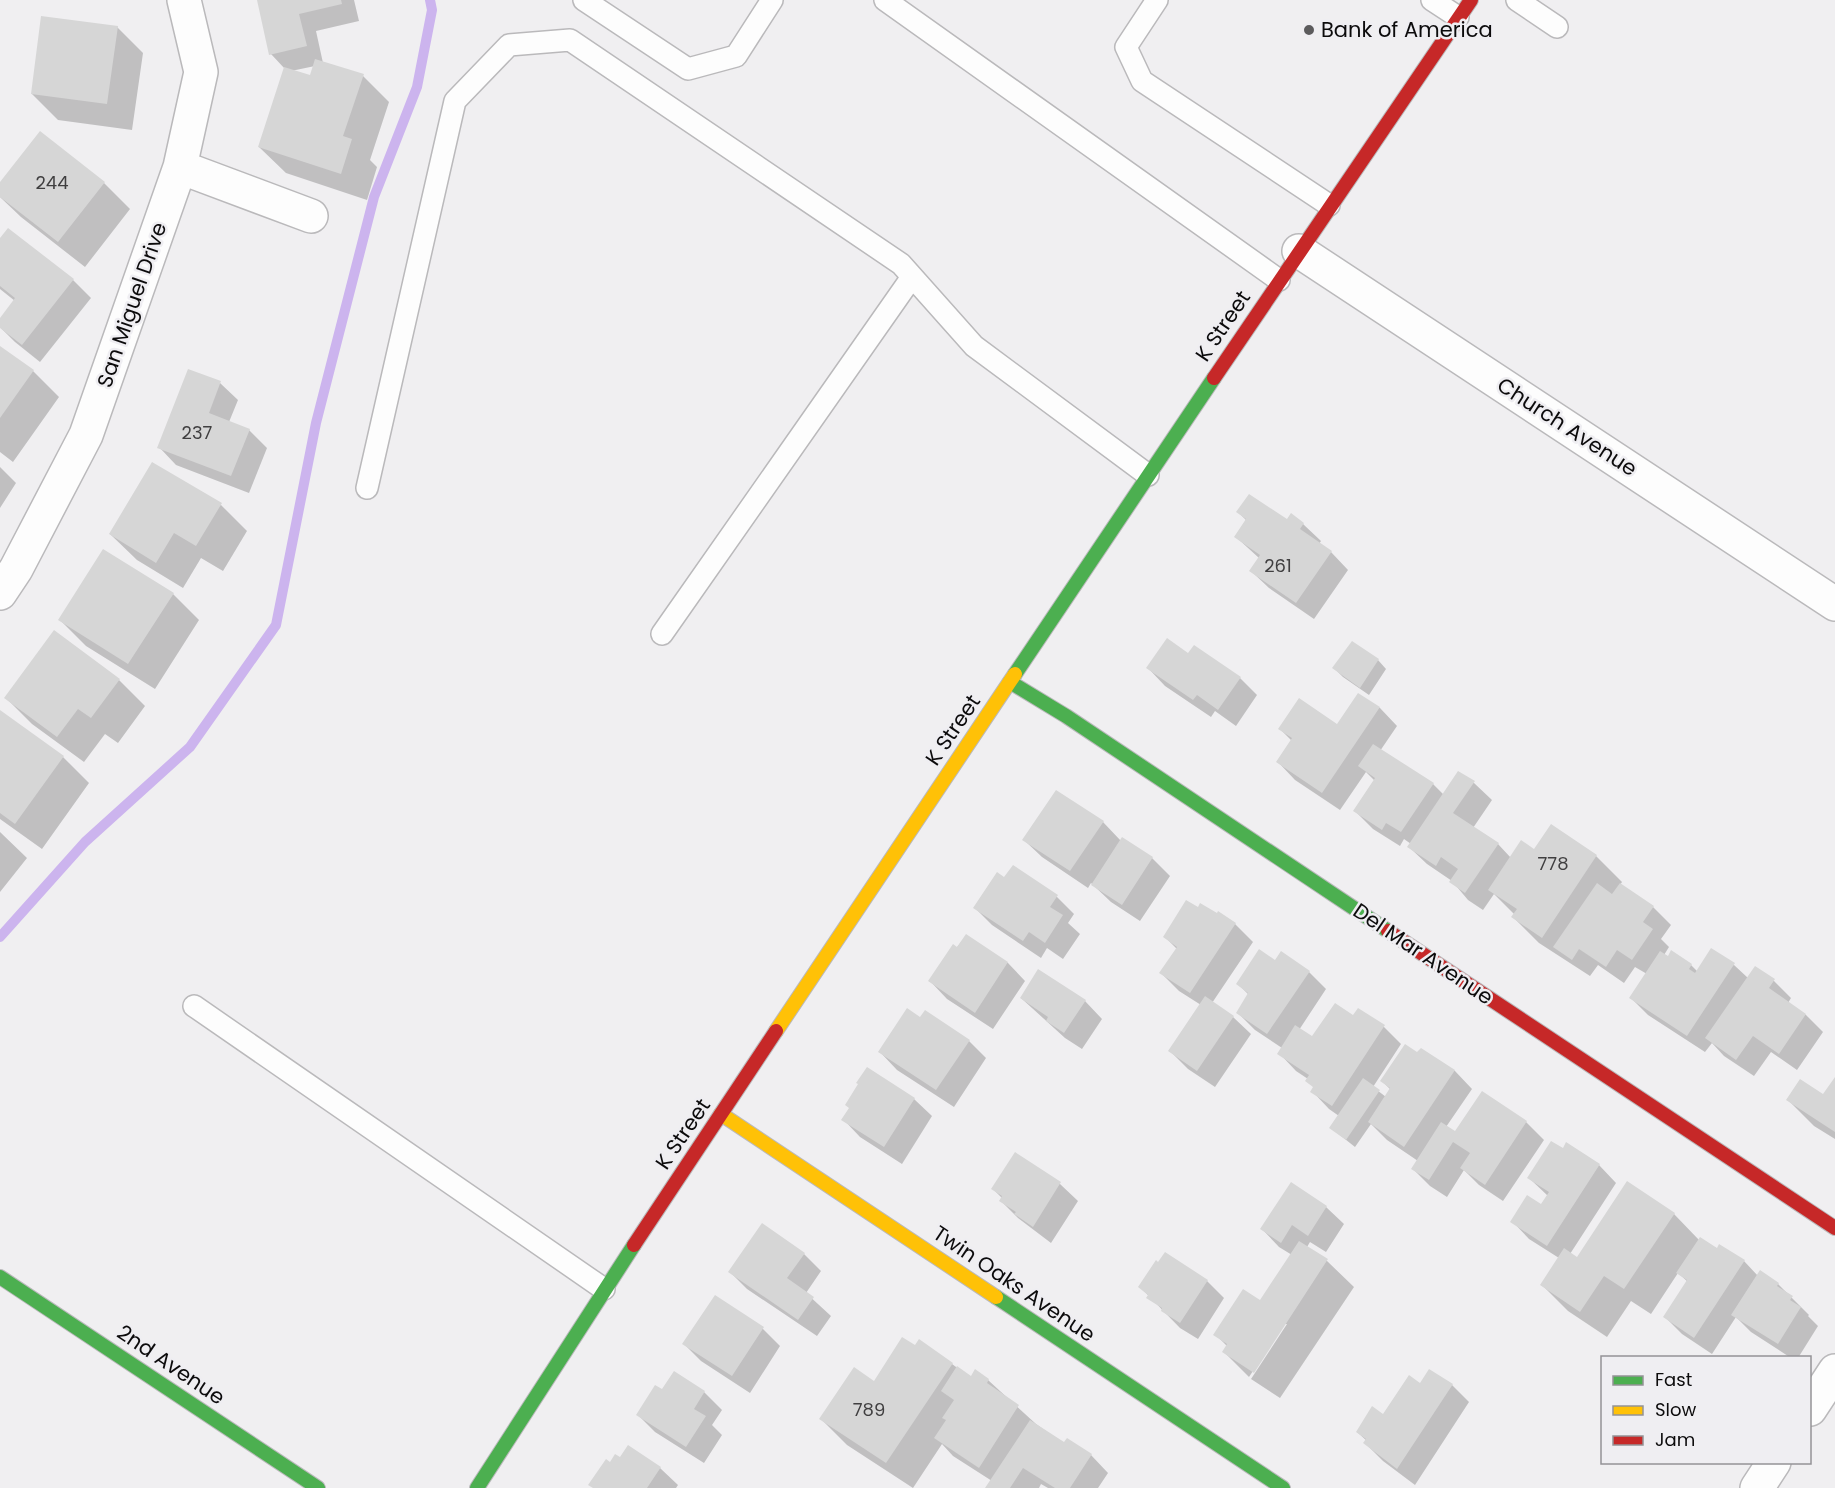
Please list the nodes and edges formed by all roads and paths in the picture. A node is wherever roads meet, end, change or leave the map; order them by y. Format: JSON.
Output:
{"nodes":[{"id":1,"x":184,"y":0,"type":"edge"},
{"id":2,"x":584,"y":0,"type":"edge"},
{"id":3,"x":772,"y":0,"type":"edge"},
{"id":4,"x":885,"y":0,"type":"edge"},
{"id":5,"x":1157,"y":0,"type":"edge"},
{"id":6,"x":1432,"y":0,"type":"edge"},
{"id":7,"x":1471,"y":0,"type":"edge"},
{"id":8,"x":1517,"y":0,"type":"edge"},
{"id":9,"x":1458,"y":17,"type":"junction"},
{"id":10,"x":1557,"y":27,"type":"dead end"},
{"id":11,"x":180,"y":167,"type":"junction"},
{"id":12,"x":1329,"y":205,"type":"junction"},
{"id":13,"x":311,"y":216,"type":"dead end"},
{"id":14,"x":1299,"y":251,"type":"junction"},
{"id":15,"x":912,"y":277,"type":"junction"},
{"id":16,"x":1279,"y":280,"type":"junction"},
{"id":17,"x":1148,"y":475,"type":"junction"},
{"id":18,"x":367,"y":489,"type":"dead end"},
{"id":19,"x":0,"y":593,"type":"edge"},
{"id":20,"x":1835,"y":604,"type":"edge"},
{"id":21,"x":662,"y":634,"type":"dead end"},
{"id":22,"x":1010,"y":682,"type":"junction"},
{"id":23,"x":194,"y":1006,"type":"dead end"},
{"id":24,"x":722,"y":1114,"type":"junction"},
{"id":25,"x":1835,"y":1228,"type":"edge"},
{"id":26,"x":0,"y":1277,"type":"edge"},
{"id":27,"x":604,"y":1289,"type":"junction"},
{"id":28,"x":1835,"y":1371,"type":"edge"},
{"id":29,"x":1811,"y":1406,"type":"edge"},
{"id":30,"x":1773,"y":1464,"type":"edge"},
{"id":31,"x":318,"y":1488,"type":"edge"},
{"id":32,"x":477,"y":1488,"type":"edge"},
{"id":33,"x":1283,"y":1488,"type":"edge"},
{"id":34,"x":1756,"y":1488,"type":"edge"}],
"edges":[{"from":1,"to":11,"type":"street","name":"San Miguel Drive"},
{"from":2,"to":3,"type":"lane"},
{"from":4,"to":16,"type":"lane"},
{"from":5,"to":12,"type":"lane"},
{"from":6,"to":9,"type":"lane"},
{"from":7,"to":9,"type":"street","name":"K Street"},
{"from":8,"to":10,"type":"lane"},
{"from":9,"to":12,"type":"street","name":"K Street"},
{"from":11,"to":13,"type":"street"},
{"from":11,"to":19,"type":"street","name":"San Miguel Drive"},
{"from":12,"to":14,"type":"street","name":"K Street"},
{"from":14,"to":16,"type":"street","name":"K Street"},
{"from":14,"to":20,"type":"street","name":"Church Avenue"},
{"from":15,"to":17,"type":"lane"},
{"from":15,"to":18,"type":"lane"},
{"from":15,"to":21,"type":"lane"},
{"from":16,"to":17,"type":"street","name":"K Street"},
{"from":17,"to":22,"type":"street","name":"K Street"},
{"from":22,"to":24,"type":"street","name":"K Street"},
{"from":22,"to":25,"type":"street","name":"Del Mar Avenue"},
{"from":23,"to":27,"type":"lane"},
{"from":24,"to":27,"type":"street","name":"K Street"},
{"from":24,"to":33,"type":"street","name":"Twin Oaks Avenue"},
{"from":26,"to":31,"type":"street","name":"2nd Avenue"},
{"from":27,"to":32,"type":"street","name":"K Street"},
{"from":28,"to":29,"type":"street"},
{"from":30,"to":34,"type":"street"}]}
